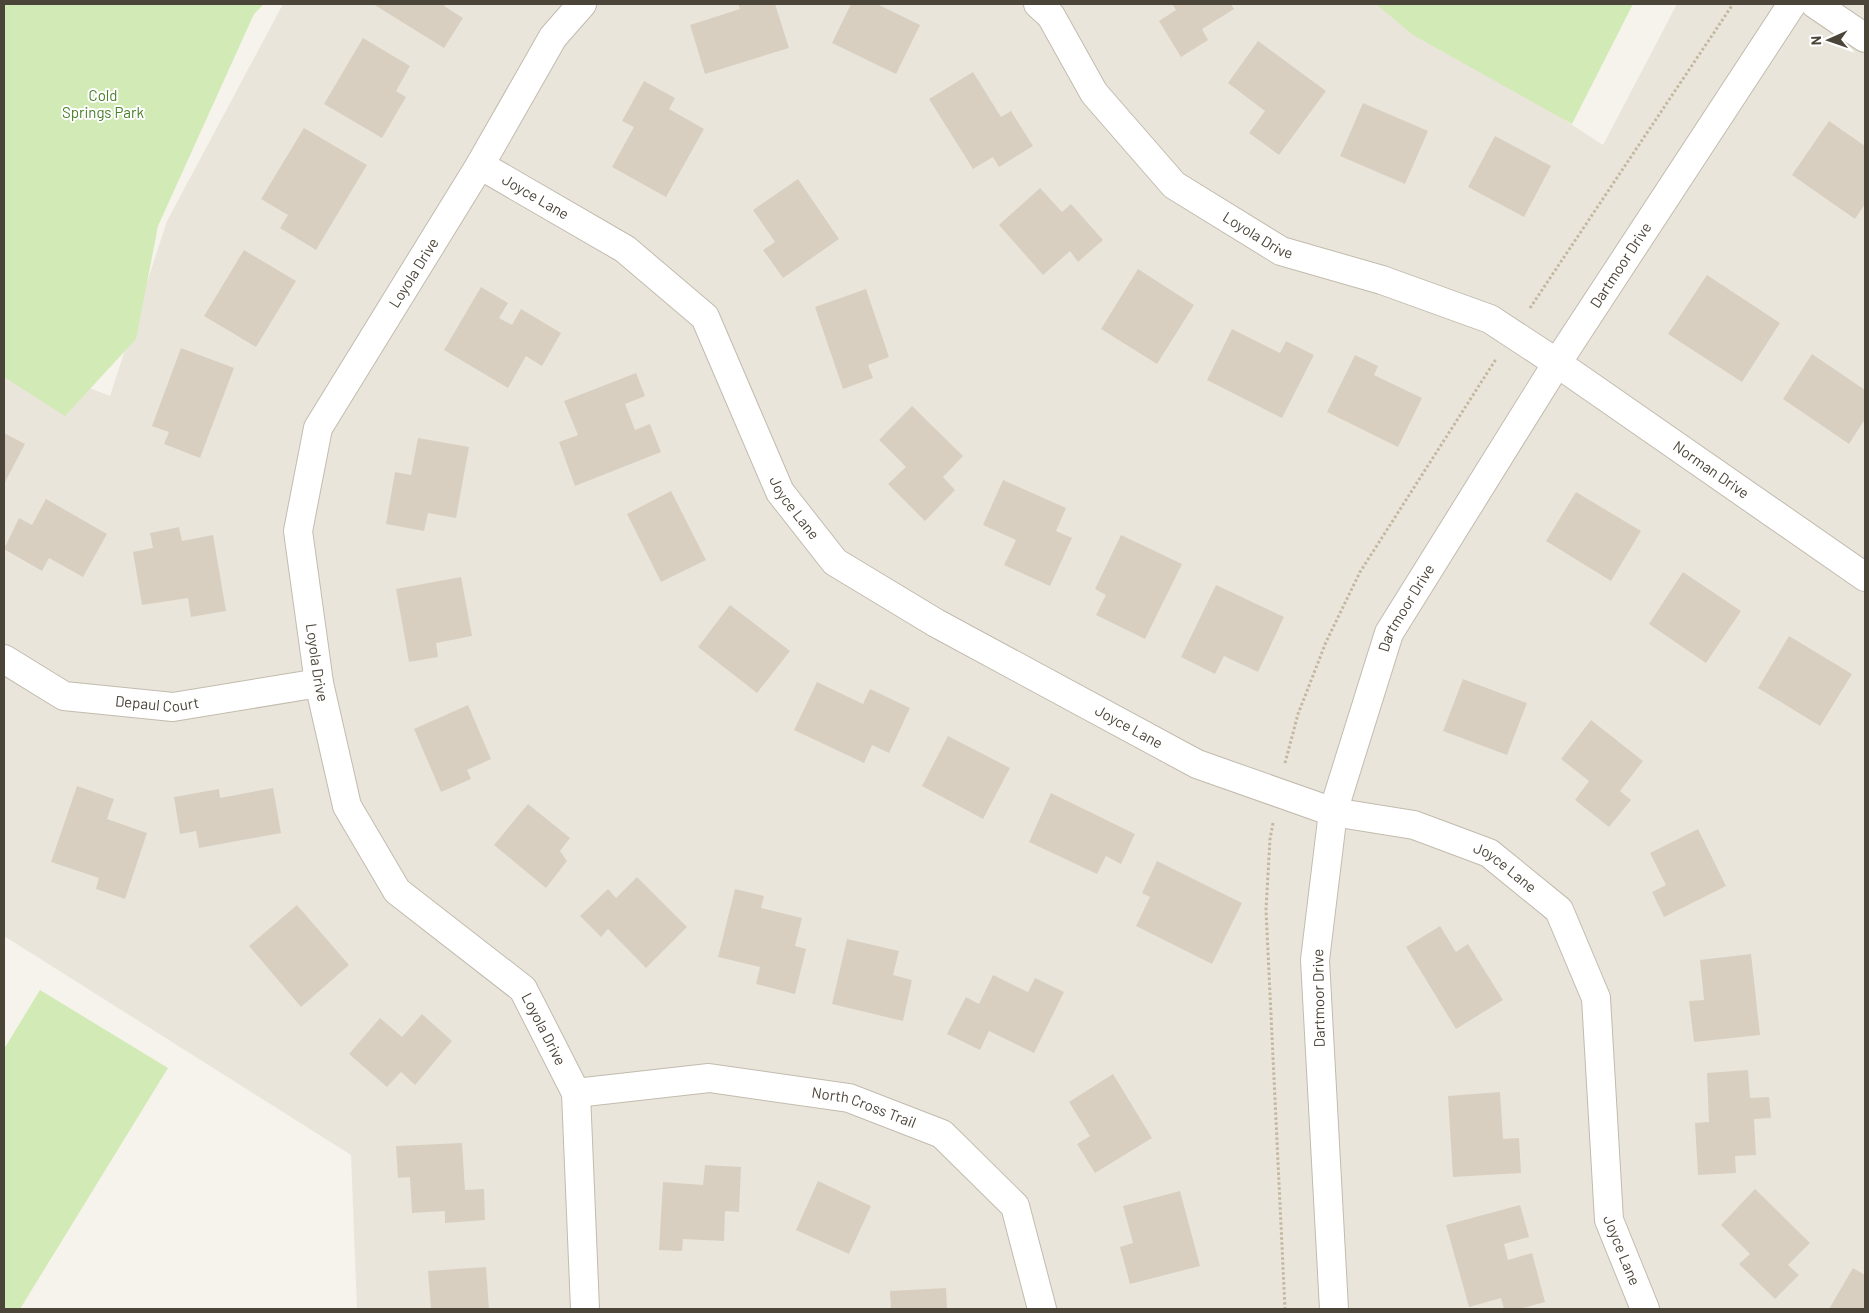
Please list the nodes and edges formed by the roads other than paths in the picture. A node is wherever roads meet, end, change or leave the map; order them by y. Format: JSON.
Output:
{"nodes":[{"id":1,"x":582,"y":4,"type":"edge"},
{"id":2,"x":1038,"y":4,"type":"edge"},
{"id":3,"x":1792,"y":4,"type":"edge"},
{"id":4,"x":1815,"y":4,"type":"edge"},
{"id":5,"x":1865,"y":38,"type":"edge"},
{"id":6,"x":480,"y":165,"type":"junction"},
{"id":7,"x":1557,"y":364,"type":"junction"},
{"id":8,"x":1865,"y":577,"type":"edge"},
{"id":9,"x":4,"y":659,"type":"edge"},
{"id":10,"x":319,"y":683,"type":"junction"},
{"id":11,"x":1333,"y":812,"type":"junction"},
{"id":12,"x":576,"y":1093,"type":"junction"},
{"id":13,"x":585,"y":1309,"type":"edge"},
{"id":14,"x":1042,"y":1309,"type":"edge"},
{"id":15,"x":1334,"y":1309,"type":"edge"},
{"id":16,"x":1645,"y":1309,"type":"edge"}],
"edges":[{"from":1,"to":6,"type":"street","name":"Loyola Drive"},
{"from":2,"to":7,"type":"street","name":"Loyola Drive"},
{"from":3,"to":7,"type":"street","name":"Dartmoor Drive"},
{"from":4,"to":5,"type":"street"},
{"from":6,"to":10,"type":"street","name":"Loyola Drive"},
{"from":6,"to":11,"type":"street","name":"Joyce Lane"},
{"from":7,"to":8,"type":"street","name":"Norman Drive"},
{"from":7,"to":11,"type":"street","name":"Dartmoor Drive"},
{"from":9,"to":10,"type":"street","name":"Depaul Court"},
{"from":10,"to":12,"type":"street","name":"Loyola Drive"},
{"from":11,"to":15,"type":"street","name":"Dartmoor Drive"},
{"from":11,"to":16,"type":"street","name":"Joyce Lane"},
{"from":12,"to":13,"type":"street","name":"Loyola Drive"},
{"from":12,"to":14,"type":"street","name":"North Cross Trail"}]}
